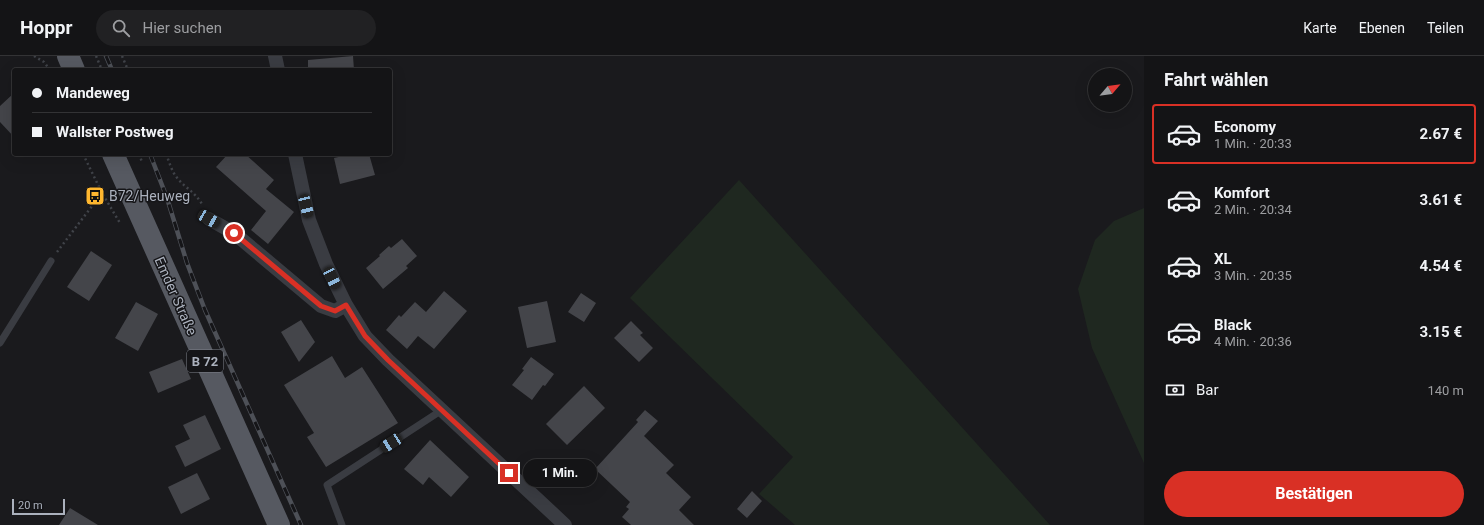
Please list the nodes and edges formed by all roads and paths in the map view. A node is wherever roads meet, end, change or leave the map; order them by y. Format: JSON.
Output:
{"nodes":[{"id":1,"x":34,"y":56,"type":"edge"},
{"id":2,"x":68,"y":56,"type":"edge"},
{"id":3,"x":96,"y":56,"type":"edge"},
{"id":4,"x":122,"y":56,"type":"edge"},
{"id":5,"x":276,"y":56,"type":"edge"},
{"id":6,"x":48,"y":68,"type":"edge"},
{"id":7,"x":73,"y":68,"type":"edge"},
{"id":8,"x":101,"y":68,"type":"edge"},
{"id":9,"x":127,"y":68,"type":"edge"},
{"id":10,"x":278,"y":68,"type":"edge"},
{"id":11,"x":85,"y":156,"type":"edge"},
{"id":12,"x":114,"y":156,"type":"edge"},
{"id":13,"x":140,"y":156,"type":"edge"},
{"id":14,"x":167,"y":156,"type":"edge"},
{"id":15,"x":295,"y":156,"type":"edge"},
{"id":16,"x":142,"y":162,"type":"dead end"},
{"id":17,"x":209,"y":219,"type":"joint"},
{"id":18,"x":51,"y":261,"type":"joint"},
{"id":19,"x":346,"y":305,"type":"junction"},
{"id":20,"x":0,"y":343,"type":"edge"},
{"id":21,"x":442,"y":410,"type":"junction"},
{"id":22,"x":279,"y":525,"type":"edge"},
{"id":23,"x":342,"y":525,"type":"edge"},
{"id":24,"x":565,"y":525,"type":"edge"}],
"edges":[{"from":1,"to":6,"type":"path"},
{"from":2,"to":7,"type":"main road"},
{"from":3,"to":8,"type":"path"},
{"from":4,"to":9,"type":"path"},
{"from":5,"to":10,"type":"street"},
{"from":11,"to":18,"type":"path"},
{"from":12,"to":22,"type":"main road","name":"Emder Straße","number":"B 72"},
{"from":13,"to":16,"type":"path"},
{"from":14,"to":17,"type":"path"},
{"from":15,"to":19,"type":"street"},
{"from":17,"to":19,"type":"street"},
{"from":18,"to":20,"type":"lane"},
{"from":19,"to":21,"type":"street"},
{"from":21,"to":23,"type":"lane"},
{"from":21,"to":24,"type":"street"}]}
